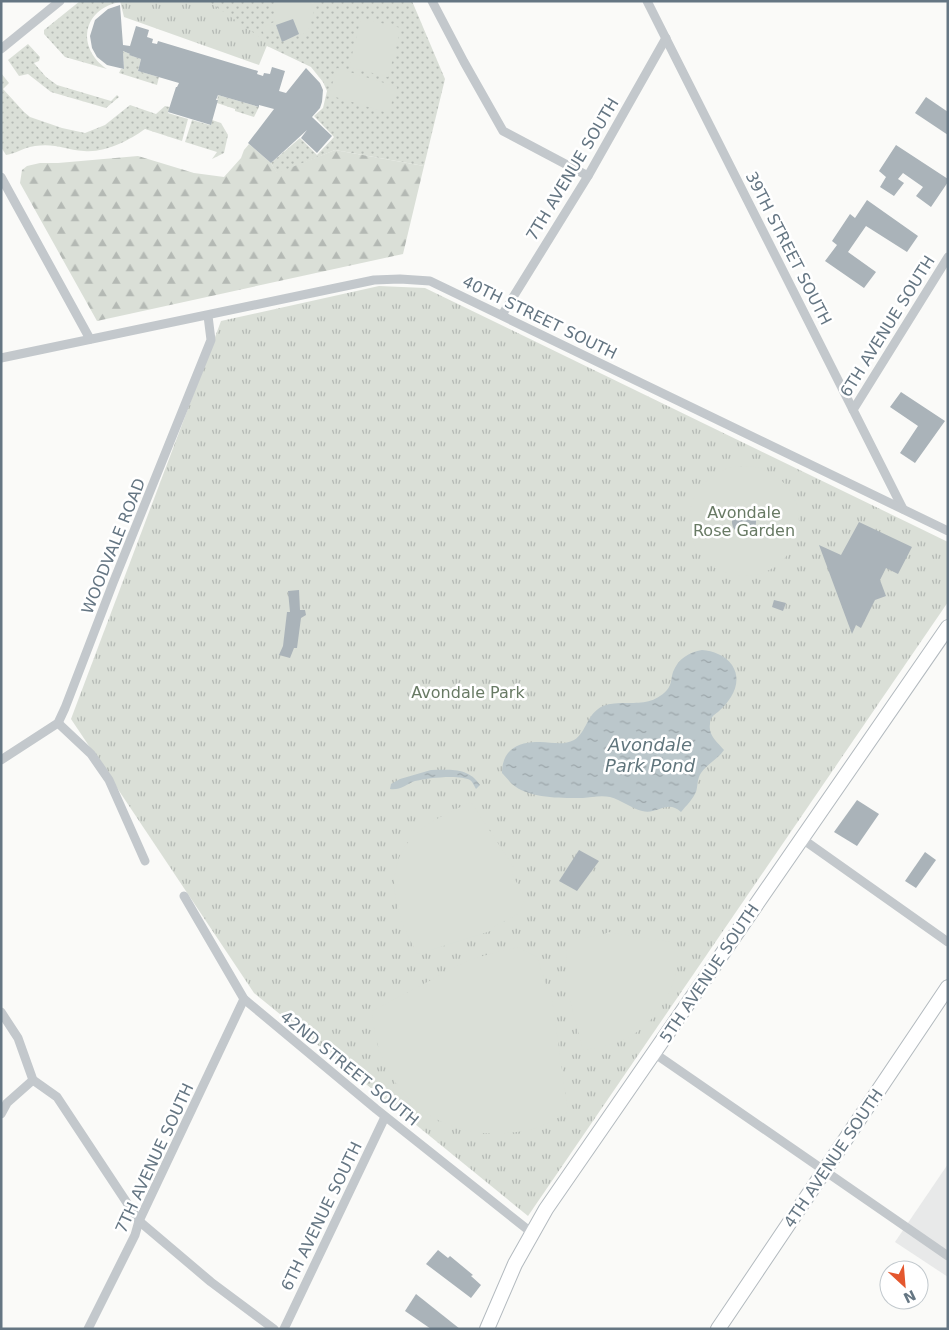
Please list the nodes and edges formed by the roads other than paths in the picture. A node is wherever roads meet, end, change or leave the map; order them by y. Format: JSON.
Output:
{"nodes":[{"id":1,"x":60,"y":1,"type":"edge"},
{"id":2,"x":432,"y":1,"type":"edge"},
{"id":3,"x":647,"y":1,"type":"edge"},
{"id":4,"x":666,"y":38,"type":"junction"},
{"id":5,"x":1,"y":49,"type":"edge"},
{"id":6,"x":588,"y":176,"type":"junction"},
{"id":7,"x":1,"y":177,"type":"edge"},
{"id":8,"x":948,"y":257,"type":"edge"},
{"id":9,"x":502,"y":315,"type":"junction"},
{"id":10,"x":208,"y":316,"type":"junction"},
{"id":11,"x":90,"y":339,"type":"junction"},
{"id":12,"x":1,"y":358,"type":"edge"},
{"id":13,"x":853,"y":410,"type":"junction"},
{"id":14,"x":903,"y":509,"type":"junction"},
{"id":15,"x":948,"y":531,"type":"edge"},
{"id":16,"x":948,"y":627,"type":"edge"},
{"id":17,"x":58,"y":723,"type":"junction"},
{"id":18,"x":1,"y":760,"type":"edge"},
{"id":19,"x":801,"y":838,"type":"junction"},
{"id":20,"x":145,"y":861,"type":"dead end"},
{"id":21,"x":184,"y":896,"type":"dead end"},
{"id":22,"x":948,"y":942,"type":"edge"},
{"id":23,"x":948,"y":987,"type":"edge"},
{"id":24,"x":244,"y":999,"type":"junction"},
{"id":25,"x":1,"y":1012,"type":"edge"},
{"id":26,"x":654,"y":1054,"type":"junction"},
{"id":27,"x":33,"y":1080,"type":"junction"},
{"id":28,"x":1,"y":1114,"type":"edge"},
{"id":29,"x":385,"y":1117,"type":"junction"},
{"id":30,"x":825,"y":1170,"type":"junction"},
{"id":31,"x":139,"y":1221,"type":"junction"},
{"id":32,"x":532,"y":1233,"type":"junction"},
{"id":33,"x":948,"y":1256,"type":"edge"},
{"id":34,"x":88,"y":1329,"type":"edge"},
{"id":35,"x":274,"y":1329,"type":"edge"},
{"id":36,"x":284,"y":1329,"type":"edge"},
{"id":37,"x":487,"y":1329,"type":"edge"},
{"id":38,"x":718,"y":1329,"type":"edge"}],
"edges":[{"from":1,"to":5,"type":"street"},
{"from":2,"to":6,"type":"street"},
{"from":3,"to":4,"type":"street","name":"39TH STREET SOUTH"},
{"from":4,"to":6,"type":"street","name":"7TH AVENUE SOUTH"},
{"from":4,"to":13,"type":"street","name":"39TH STREET SOUTH"},
{"from":6,"to":9,"type":"street","name":"7TH AVENUE SOUTH"},
{"from":7,"to":11,"type":"street"},
{"from":8,"to":13,"type":"street","name":"6TH AVENUE SOUTH"},
{"from":9,"to":10,"type":"street","name":"40TH STREET SOUTH"},
{"from":9,"to":14,"type":"street","name":"40TH STREET SOUTH"},
{"from":10,"to":11,"type":"street","name":"40TH STREET SOUTH"},
{"from":10,"to":17,"type":"street","name":"WOODVALE ROAD"},
{"from":11,"to":12,"type":"street","name":"40TH STREET SOUTH"},
{"from":13,"to":14,"type":"street","name":"39TH STREET SOUTH"},
{"from":14,"to":15,"type":"street","name":"40TH STREET SOUTH"},
{"from":16,"to":19,"type":"street","name":"5TH AVENUE SOUTH"},
{"from":17,"to":18,"type":"street"},
{"from":17,"to":20,"type":"street"},
{"from":19,"to":22,"type":"street"},
{"from":19,"to":26,"type":"street","name":"5TH AVENUE SOUTH"},
{"from":21,"to":24,"type":"street","name":"42ND STREET SOUTH"},
{"from":23,"to":30,"type":"street","name":"4TH AVENUE SOUTH"},
{"from":24,"to":29,"type":"street","name":"42ND STREET SOUTH"},
{"from":24,"to":31,"type":"street","name":"7TH AVENUE SOUTH"},
{"from":25,"to":27,"type":"street"},
{"from":26,"to":30,"type":"street"},
{"from":26,"to":32,"type":"street","name":"5TH AVENUE SOUTH"},
{"from":27,"to":28,"type":"street"},
{"from":27,"to":31,"type":"street"},
{"from":29,"to":32,"type":"street","name":"42ND STREET SOUTH"},
{"from":29,"to":36,"type":"street","name":"6TH AVENUE SOUTH"},
{"from":30,"to":33,"type":"street"},
{"from":30,"to":38,"type":"street","name":"4TH AVENUE SOUTH"},
{"from":31,"to":34,"type":"street","name":"7TH AVENUE SOUTH"},
{"from":31,"to":35,"type":"street"},
{"from":32,"to":37,"type":"street","name":"5TH AVENUE SOUTH"}]}
